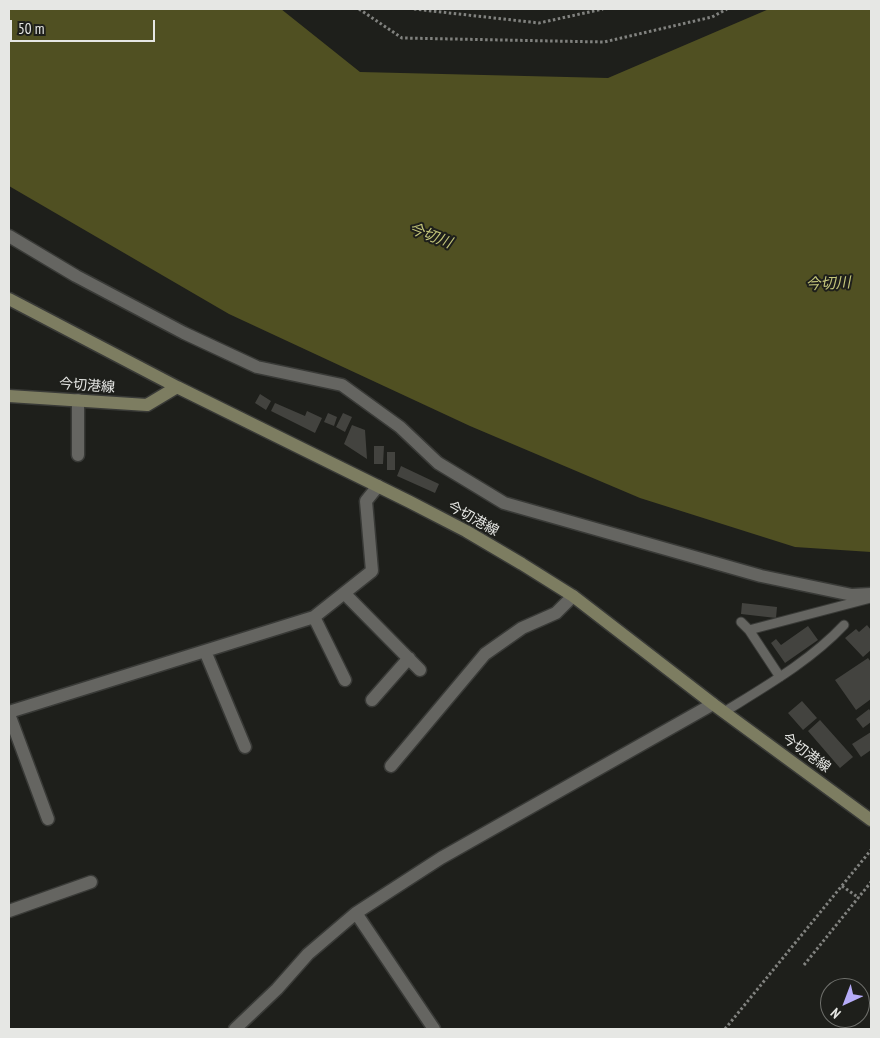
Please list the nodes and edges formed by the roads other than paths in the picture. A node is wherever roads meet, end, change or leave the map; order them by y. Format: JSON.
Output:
{"nodes":[{"id":1,"x":9,"y":236,"type":"edge"},
{"id":2,"x":9,"y":299,"type":"edge"},
{"id":3,"x":177,"y":387,"type":"junction"},
{"id":4,"x":9,"y":396,"type":"edge"},
{"id":5,"x":78,"y":400,"type":"junction"},
{"id":6,"x":78,"y":455,"type":"dead end"},
{"id":7,"x":378,"y":486,"type":"junction"},
{"id":8,"x":344,"y":593,"type":"junction"},
{"id":9,"x":573,"y":596,"type":"junction"},
{"id":10,"x":871,"y":596,"type":"edge"},
{"id":11,"x":314,"y":617,"type":"junction"},
{"id":12,"x":740,"y":622,"type":"dead end"},
{"id":13,"x":844,"y":625,"type":"dead end"},
{"id":14,"x":749,"y":630,"type":"junction"},
{"id":15,"x":205,"y":651,"type":"junction"},
{"id":16,"x":409,"y":658,"type":"junction"},
{"id":17,"x":420,"y":670,"type":"dead end"},
{"id":18,"x":780,"y":677,"type":"junction"},
{"id":19,"x":345,"y":680,"type":"dead end"},
{"id":20,"x":372,"y":700,"type":"dead end"},
{"id":21,"x":719,"y":708,"type":"junction"},
{"id":22,"x":9,"y":713,"type":"edge"},
{"id":23,"x":245,"y":747,"type":"dead end"},
{"id":24,"x":391,"y":766,"type":"dead end"},
{"id":25,"x":48,"y":819,"type":"dead end"},
{"id":26,"x":871,"y":820,"type":"edge"},
{"id":27,"x":91,"y":882,"type":"dead end"},
{"id":28,"x":9,"y":911,"type":"edge"},
{"id":29,"x":356,"y":913,"type":"junction"},
{"id":30,"x":235,"y":1029,"type":"edge"},
{"id":31,"x":434,"y":1029,"type":"edge"}],
"edges":[{"from":1,"to":10,"type":"street"},
{"from":2,"to":3,"type":"main road"},
{"from":3,"to":5,"type":"main road","name":"今切港線"},
{"from":3,"to":7,"type":"main road","name":"今切港線"},
{"from":4,"to":5,"type":"main road","name":"今切港線"},
{"from":5,"to":6,"type":"street"},
{"from":7,"to":8,"type":"street"},
{"from":7,"to":9,"type":"main road","name":"今切港線"},
{"from":8,"to":11,"type":"street"},
{"from":8,"to":16,"type":"street"},
{"from":9,"to":21,"type":"main road","name":"今切港線"},
{"from":9,"to":24,"type":"street"},
{"from":10,"to":14,"type":"lane"},
{"from":11,"to":15,"type":"street"},
{"from":11,"to":19,"type":"street"},
{"from":12,"to":14,"type":"lane"},
{"from":13,"to":18,"type":"lane"},
{"from":14,"to":18,"type":"lane"},
{"from":15,"to":22,"type":"street"},
{"from":15,"to":23,"type":"street"},
{"from":16,"to":17,"type":"street"},
{"from":16,"to":20,"type":"street"},
{"from":18,"to":21,"type":"lane"},
{"from":21,"to":26,"type":"main road","name":"今切港線"},
{"from":21,"to":29,"type":"street"},
{"from":22,"to":25,"type":"street"},
{"from":27,"to":28,"type":"street"},
{"from":29,"to":30,"type":"street"},
{"from":29,"to":31,"type":"street"}]}
